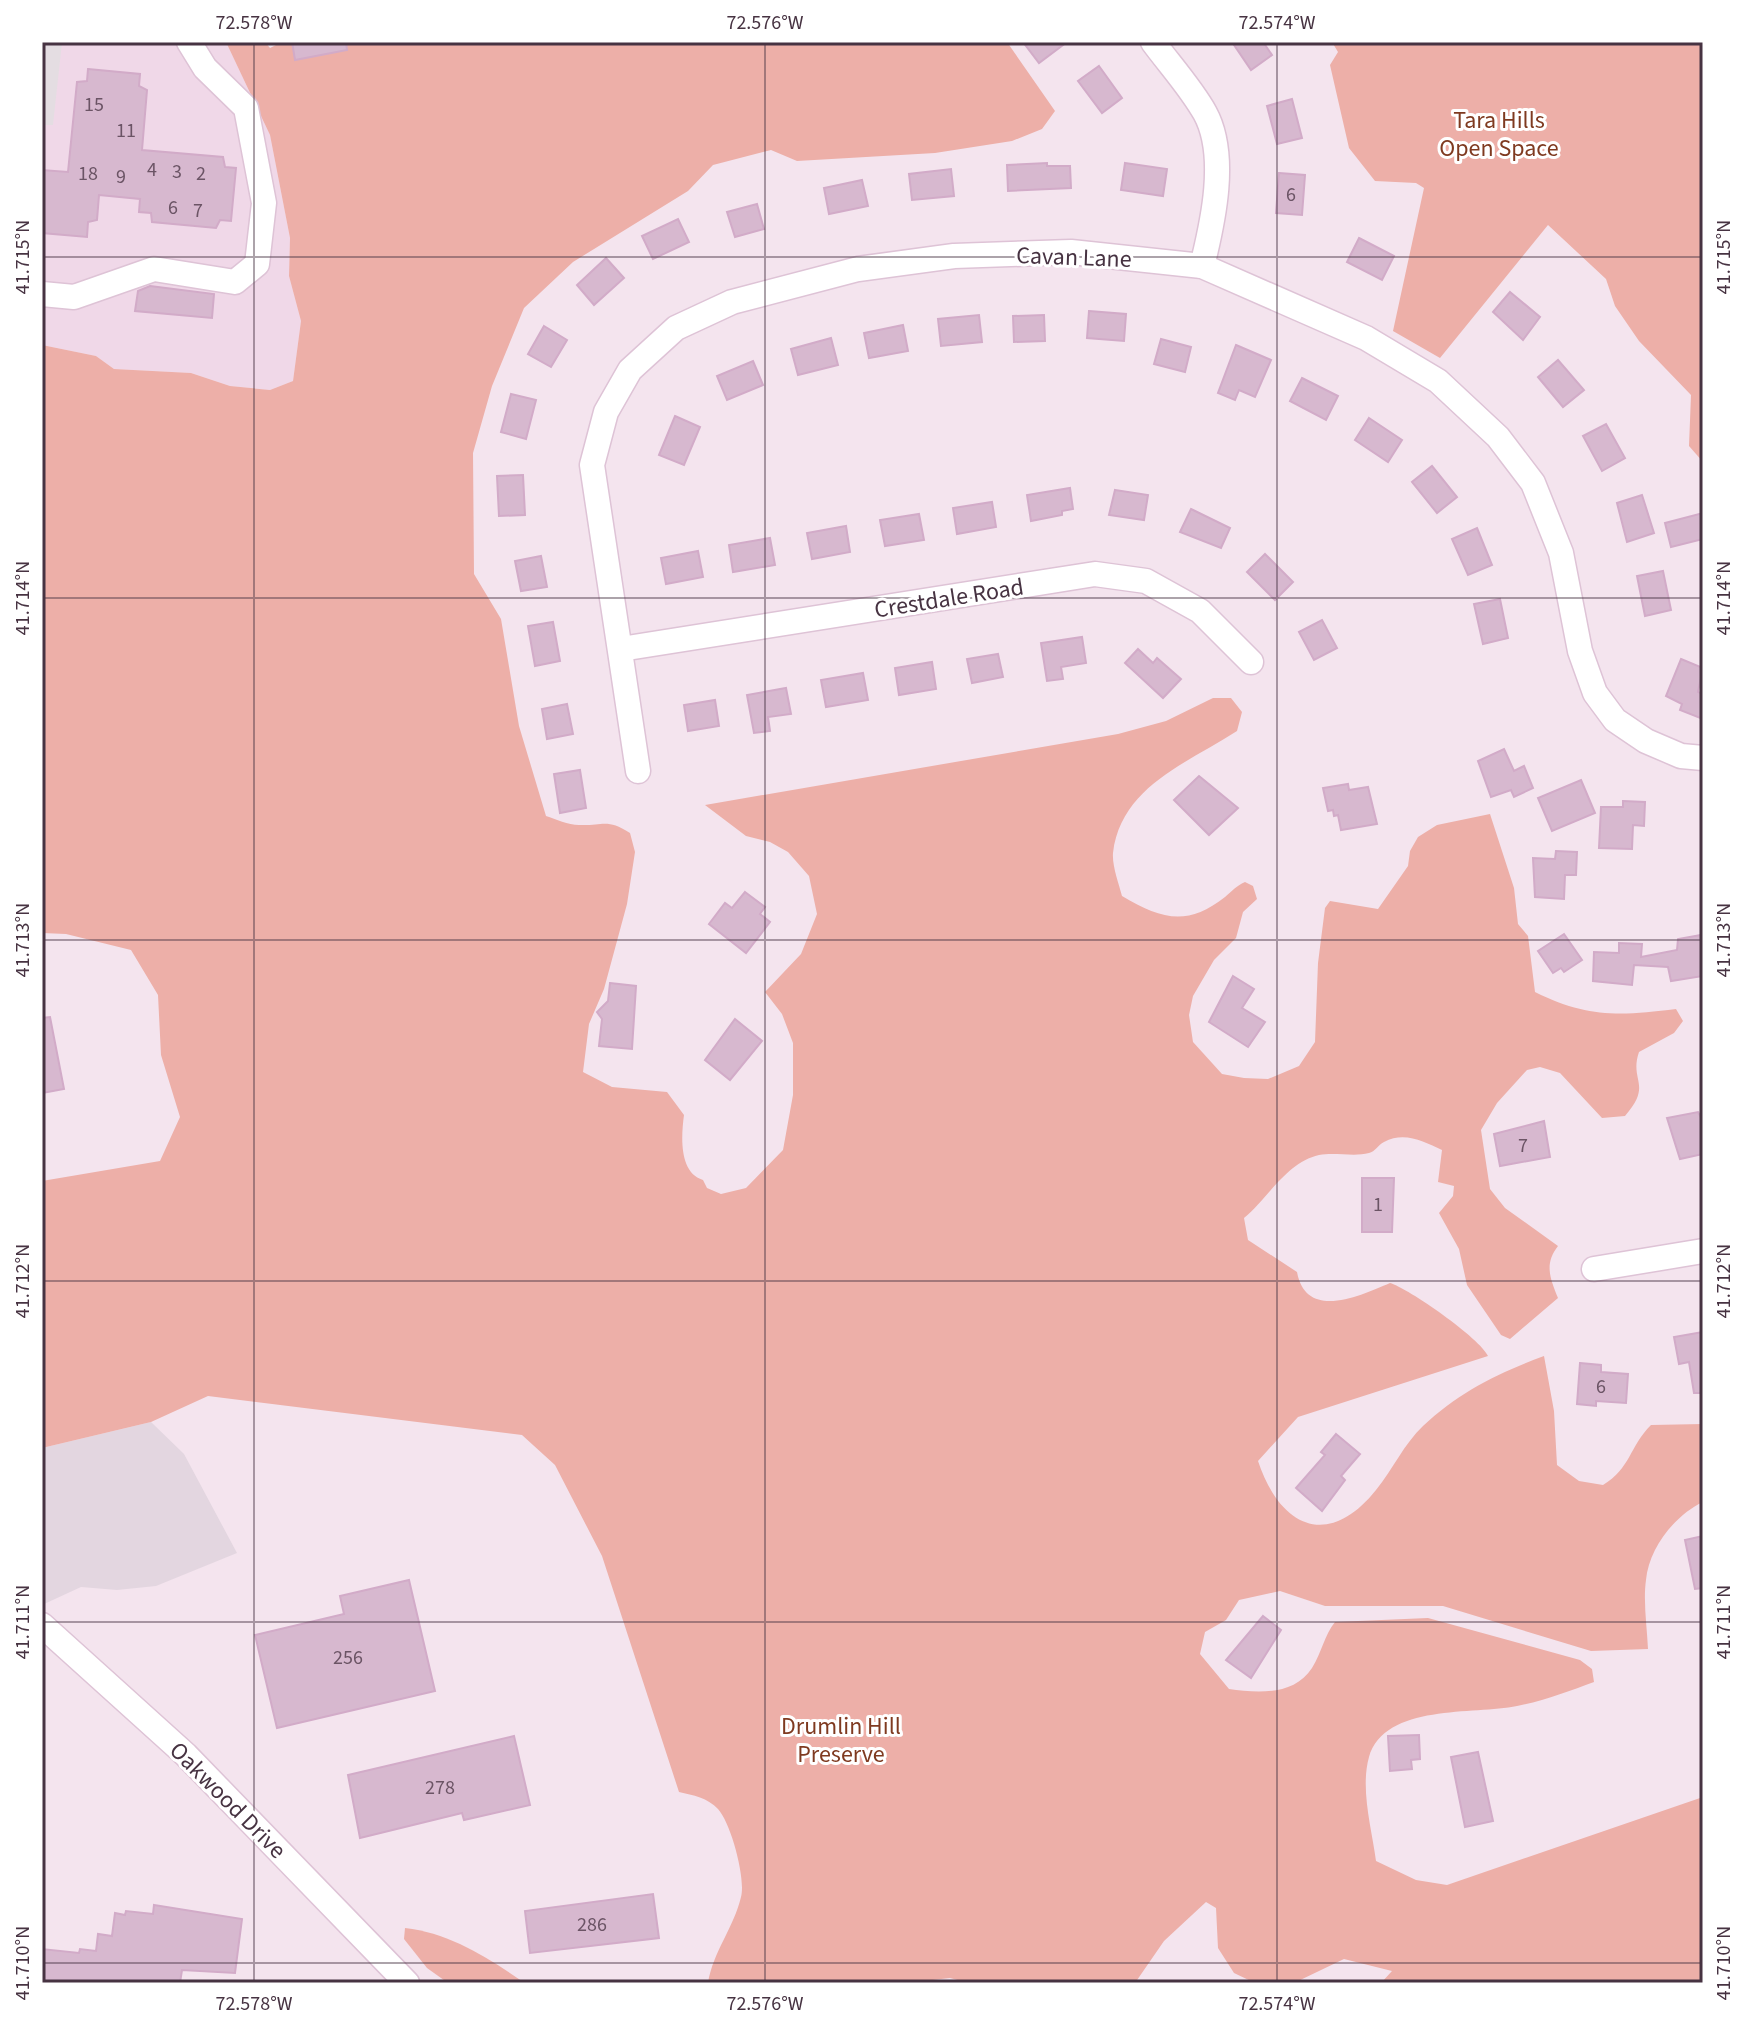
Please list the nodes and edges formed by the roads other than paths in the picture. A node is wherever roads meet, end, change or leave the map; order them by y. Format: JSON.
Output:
{"nodes":[{"id":1,"x":189,"y":42,"type":"edge"},
{"id":2,"x":1153,"y":42,"type":"edge"},
{"id":3,"x":1202,"y":266,"type":"junction"},
{"id":4,"x":42,"y":294,"type":"edge"},
{"id":5,"x":621,"y":649,"type":"junction"},
{"id":6,"x":1251,"y":662,"type":"dead end"},
{"id":7,"x":1703,"y":758,"type":"edge"},
{"id":8,"x":638,"y":771,"type":"dead end"},
{"id":9,"x":1703,"y":1251,"type":"edge"},
{"id":10,"x":1594,"y":1269,"type":"dead end"},
{"id":11,"x":42,"y":1625,"type":"edge"},
{"id":12,"x":407,"y":1983,"type":"edge"}],
"edges":[{"from":1,"to":4,"type":"street"},
{"from":2,"to":3,"type":"street"},
{"from":3,"to":5,"type":"street","name":"Cavan Lane"},
{"from":3,"to":7,"type":"street","name":"Cavan Lane"},
{"from":5,"to":6,"type":"street","name":"Crestdale Road"},
{"from":5,"to":8,"type":"street","name":"Cavan Lane"},
{"from":9,"to":10,"type":"street"},
{"from":11,"to":12,"type":"street","name":"Oakwood Drive"}]}
